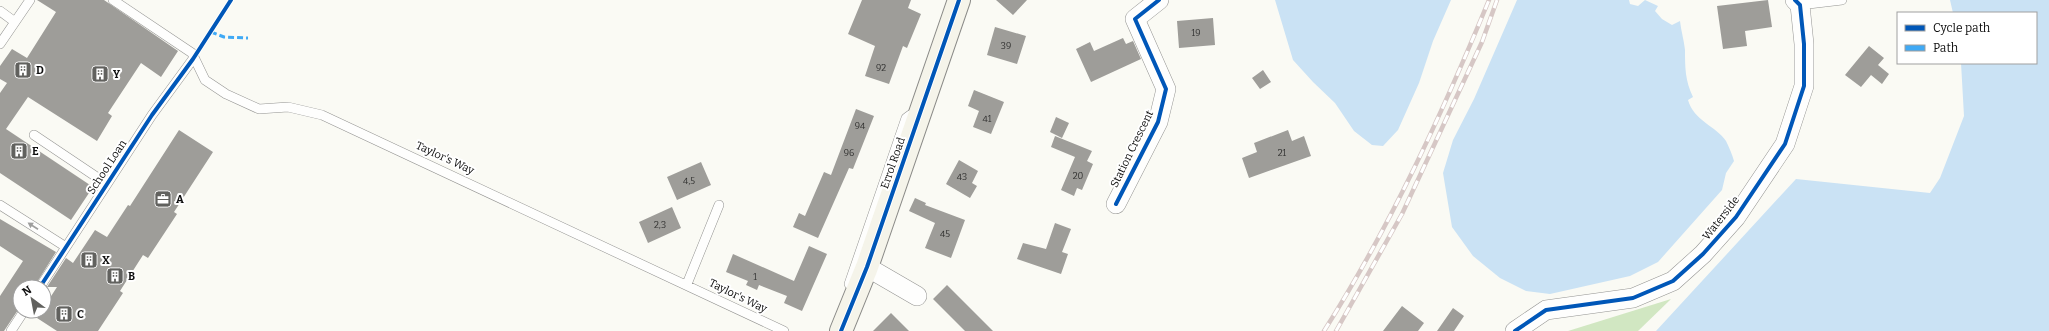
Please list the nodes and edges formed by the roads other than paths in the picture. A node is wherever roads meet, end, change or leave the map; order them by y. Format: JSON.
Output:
{"nodes":[{"id":1,"x":30,"y":0,"type":"edge"},
{"id":2,"x":113,"y":0,"type":"edge"},
{"id":3,"x":958,"y":0,"type":"edge"},
{"id":4,"x":1159,"y":0,"type":"edge"},
{"id":5,"x":1842,"y":0,"type":"edge"},
{"id":6,"x":1798,"y":2,"type":"edge"},
{"id":7,"x":0,"y":11,"type":"edge"},
{"id":8,"x":15,"y":22,"type":"junction"},
{"id":9,"x":0,"y":44,"type":"edge"},
{"id":10,"x":193,"y":59,"type":"junction"},
{"id":11,"x":918,"y":117,"type":"junction"},
{"id":12,"x":34,"y":135,"type":"dead end"},
{"id":13,"x":107,"y":184,"type":"junction"},
{"id":14,"x":1116,"y":204,"type":"dead end"},
{"id":15,"x":0,"y":205,"type":"edge"},
{"id":16,"x":719,"y":205,"type":"dead end"},
{"id":17,"x":66,"y":247,"type":"junction"},
{"id":18,"x":867,"y":267,"type":"junction"},
{"id":19,"x":45,"y":279,"type":"edge"},
{"id":20,"x":687,"y":284,"type":"junction"},
{"id":21,"x":917,"y":296,"type":"dead end"},
{"id":22,"x":852,"y":302,"type":"junction"},
{"id":23,"x":19,"y":319,"type":"edge"},
{"id":24,"x":11,"y":331,"type":"edge"},
{"id":25,"x":784,"y":331,"type":"edge"},
{"id":26,"x":841,"y":331,"type":"edge"},
{"id":27,"x":1515,"y":331,"type":"edge"}],
"edges":[{"from":1,"to":8,"type":"lane"},
{"from":2,"to":10,"type":"lane","name":"Taylor's Way"},
{"from":3,"to":11,"type":"street","name":"Errol Road"},
{"from":4,"to":14,"type":"street","name":"Station Crescent"},
{"from":5,"to":6,"type":"lane"},
{"from":6,"to":27,"type":"street","name":"Waterside"},
{"from":7,"to":8,"type":"lane"},
{"from":8,"to":9,"type":"lane"},
{"from":10,"to":13,"type":"lane","name":"School Loan"},
{"from":10,"to":20,"type":"lane","name":"Taylor's Way"},
{"from":11,"to":18,"type":"street","name":"Errol Road"},
{"from":11,"to":22,"type":"lane"},
{"from":12,"to":13,"type":"lane"},
{"from":13,"to":17,"type":"lane","name":"School Loan"},
{"from":17,"to":15,"type":"lane","one_way":true},
{"from":16,"to":20,"type":"lane"},
{"from":17,"to":19,"type":"lane","name":"School Loan"},
{"from":18,"to":21,"type":"street"},
{"from":18,"to":22,"type":"street","name":"Errol Road"},
{"from":20,"to":25,"type":"lane","name":"Taylor's Way"},
{"from":22,"to":26,"type":"street","name":"Errol Road"},
{"from":23,"to":24,"type":"lane"}]}
